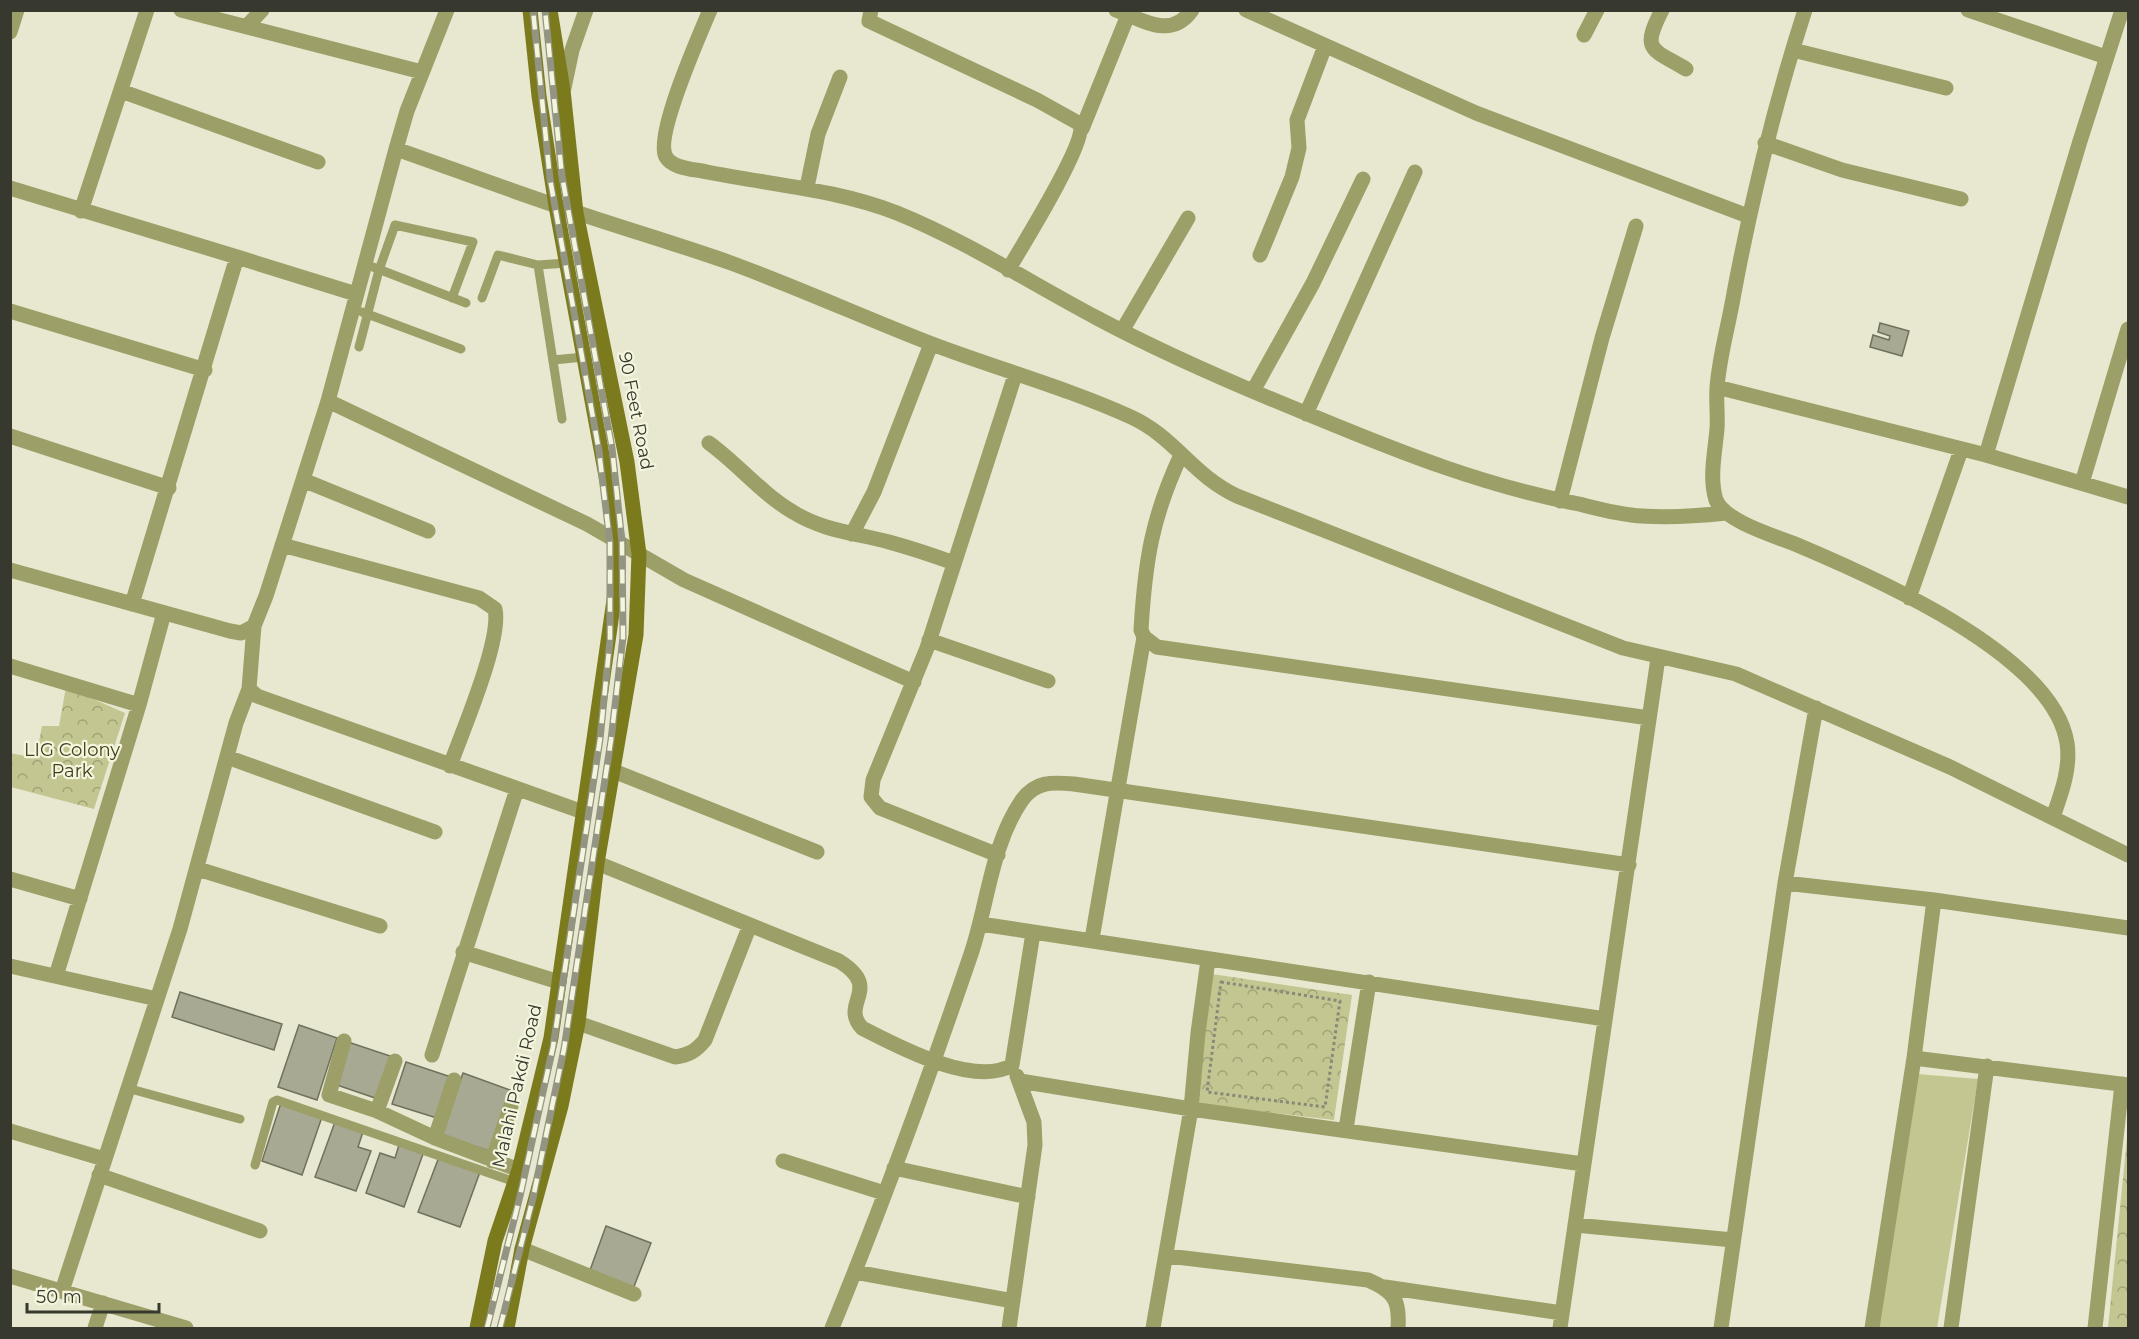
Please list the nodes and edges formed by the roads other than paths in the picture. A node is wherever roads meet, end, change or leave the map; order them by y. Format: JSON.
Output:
{"nodes":[{"id":1,"x":17,"y":10,"type":"edge"},
{"id":2,"x":147,"y":10,"type":"edge"},
{"id":3,"x":181,"y":10,"type":"edge"},
{"id":4,"x":262,"y":10,"type":"edge"},
{"id":5,"x":447,"y":10,"type":"edge"},
{"id":6,"x":530,"y":10,"type":"edge"},
{"id":7,"x":550,"y":10,"type":"edge"},
{"id":8,"x":586,"y":10,"type":"edge"},
{"id":9,"x":710,"y":10,"type":"edge"},
{"id":10,"x":872,"y":10,"type":"edge"},
{"id":11,"x":1192,"y":10,"type":"edge"},
{"id":12,"x":1246,"y":10,"type":"edge"},
{"id":13,"x":1598,"y":10,"type":"edge"},
{"id":14,"x":1662,"y":10,"type":"edge"},
{"id":15,"x":1968,"y":10,"type":"edge"},
{"id":16,"x":2122,"y":10,"type":"edge"},
{"id":17,"x":1802,"y":12,"type":"edge"},
{"id":18,"x":1122,"y":13,"type":"edge"},
{"id":19,"x":216,"y":15,"type":"edge"},
{"id":20,"x":247,"y":26,"type":"junction"},
{"id":21,"x":10,"y":32,"type":"edge"},
{"id":22,"x":1584,"y":35,"type":"dead end"},
{"id":23,"x":1325,"y":46,"type":"junction"},
{"id":24,"x":1793,"y":50,"type":"junction"},
{"id":25,"x":2106,"y":57,"type":"junction"},
{"id":26,"x":1686,"y":69,"type":"dead end"},
{"id":27,"x":422,"y":72,"type":"junction"},
{"id":28,"x":840,"y":77,"type":"dead end"},
{"id":29,"x":1946,"y":88,"type":"dead end"},
{"id":30,"x":563,"y":90,"type":"junction"},
{"id":31,"x":121,"y":91,"type":"junction"},
{"id":32,"x":1082,"y":129,"type":"junction"},
{"id":33,"x":1765,"y":144,"type":"junction"},
{"id":34,"x":396,"y":149,"type":"junction"},
{"id":35,"x":318,"y":162,"type":"dead end"},
{"id":36,"x":1415,"y":172,"type":"dead end"},
{"id":37,"x":1363,"y":179,"type":"dead end"},
{"id":38,"x":807,"y":187,"type":"junction"},
{"id":39,"x":10,"y":188,"type":"edge"},
{"id":40,"x":1961,"y":199,"type":"dead end"},
{"id":41,"x":556,"y":206,"type":"junction"},
{"id":42,"x":81,"y":211,"type":"junction"},
{"id":43,"x":576,"y":213,"type":"junction"},
{"id":44,"x":1748,"y":216,"type":"junction"},
{"id":45,"x":1188,"y":218,"type":"dead end"},
{"id":46,"x":1636,"y":226,"type":"dead end"},
{"id":47,"x":1260,"y":255,"type":"dead end"},
{"id":48,"x":237,"y":257,"type":"junction"},
{"id":49,"x":567,"y":263,"type":"junction"},
{"id":50,"x":364,"y":264,"type":"junction"},
{"id":51,"x":538,"y":265,"type":"junction"},
{"id":52,"x":379,"y":270,"type":"junction"},
{"id":53,"x":1008,"y":270,"type":"junction"},
{"id":54,"x":452,"y":298,"type":"junction"},
{"id":55,"x":482,"y":298,"type":"dead end"},
{"id":56,"x":354,"y":301,"type":"junction"},
{"id":57,"x":466,"y":303,"type":"dead end"},
{"id":58,"x":10,"y":311,"type":"edge"},
{"id":59,"x":368,"y":314,"type":"junction"},
{"id":60,"x":2128,"y":329,"type":"edge"},
{"id":61,"x":1122,"y":331,"type":"junction"},
{"id":62,"x":931,"y":344,"type":"junction"},
{"id":63,"x":359,"y":347,"type":"dead end"},
{"id":64,"x":461,"y":349,"type":"dead end"},
{"id":65,"x":584,"y":357,"type":"junction"},
{"id":66,"x":553,"y":360,"type":"junction"},
{"id":67,"x":205,"y":370,"type":"junction"},
{"id":68,"x":1015,"y":375,"type":"junction"},
{"id":69,"x":1717,"y":387,"type":"junction"},
{"id":70,"x":1252,"y":391,"type":"junction"},
{"id":71,"x":328,"y":401,"type":"junction"},
{"id":72,"x":1306,"y":414,"type":"junction"},
{"id":73,"x":562,"y":419,"type":"dead end"},
{"id":74,"x":10,"y":436,"type":"edge"},
{"id":75,"x":709,"y":442,"type":"dead end"},
{"id":76,"x":1961,"y":450,"type":"junction"},
{"id":77,"x":1181,"y":455,"type":"junction"},
{"id":78,"x":1986,"y":455,"type":"junction"},
{"id":79,"x":303,"y":480,"type":"junction"},
{"id":80,"x":2082,"y":483,"type":"junction"},
{"id":81,"x":169,"y":488,"type":"junction"},
{"id":82,"x":2128,"y":494,"type":"edge"},
{"id":83,"x":1560,"y":501,"type":"junction"},
{"id":84,"x":1726,"y":513,"type":"junction"},
{"id":85,"x":428,"y":531,"type":"dead end"},
{"id":86,"x":852,"y":534,"type":"junction"},
{"id":87,"x":618,"y":541,"type":"junction"},
{"id":88,"x":282,"y":545,"type":"junction"},
{"id":89,"x":639,"y":554,"type":"junction"},
{"id":90,"x":954,"y":563,"type":"junction"},
{"id":91,"x":10,"y":570,"type":"edge"},
{"id":92,"x":1909,"y":598,"type":"junction"},
{"id":93,"x":132,"y":604,"type":"junction"},
{"id":94,"x":164,"y":613,"type":"junction"},
{"id":95,"x":254,"y":626,"type":"junction"},
{"id":96,"x":1144,"y":637,"type":"junction"},
{"id":97,"x":929,"y":640,"type":"junction"},
{"id":98,"x":1658,"y":658,"type":"junction"},
{"id":99,"x":10,"y":666,"type":"edge"},
{"id":100,"x":1048,"y":681,"type":"dead end"},
{"id":101,"x":914,"y":682,"type":"junction"},
{"id":102,"x":249,"y":689,"type":"junction"},
{"id":103,"x":139,"y":705,"type":"junction"},
{"id":104,"x":1816,"y":708,"type":"junction"},
{"id":105,"x":1649,"y":718,"type":"junction"},
{"id":106,"x":227,"y":757,"type":"junction"},
{"id":107,"x":450,"y":766,"type":"junction"},
{"id":108,"x":611,"y":770,"type":"junction"},
{"id":109,"x":517,"y":789,"type":"junction"},
{"id":110,"x":1118,"y":791,"type":"junction"},
{"id":111,"x":583,"y":812,"type":"junction"},
{"id":112,"x":2053,"y":817,"type":"junction"},
{"id":113,"x":435,"y":832,"type":"dead end"},
{"id":114,"x":817,"y":852,"type":"dead end"},
{"id":115,"x":998,"y":855,"type":"junction"},
{"id":116,"x":2128,"y":855,"type":"edge"},
{"id":117,"x":597,"y":863,"type":"junction"},
{"id":118,"x":1629,"y":865,"type":"junction"},
{"id":119,"x":198,"y":869,"type":"junction"},
{"id":120,"x":10,"y":879,"type":"edge"},
{"id":121,"x":1785,"y":883,"type":"junction"},
{"id":122,"x":80,"y":899,"type":"junction"},
{"id":123,"x":1934,"y":900,"type":"junction"},
{"id":124,"x":981,"y":924,"type":"junction"},
{"id":125,"x":750,"y":925,"type":"junction"},
{"id":126,"x":380,"y":926,"type":"dead end"},
{"id":127,"x":2128,"y":928,"type":"edge"},
{"id":128,"x":1033,"y":933,"type":"junction"},
{"id":129,"x":1092,"y":939,"type":"junction"},
{"id":130,"x":564,"y":948,"type":"junction"},
{"id":131,"x":586,"y":951,"type":"junction"},
{"id":132,"x":463,"y":952,"type":"junction"},
{"id":133,"x":1208,"y":960,"type":"junction"},
{"id":134,"x":10,"y":966,"type":"edge"},
{"id":135,"x":56,"y":976,"type":"junction"},
{"id":136,"x":559,"y":982,"type":"junction"},
{"id":137,"x":1370,"y":982,"type":"junction"},
{"id":138,"x":156,"y":999,"type":"junction"},
{"id":139,"x":1605,"y":1019,"type":"junction"},
{"id":140,"x":578,"y":1023,"type":"junction"},
{"id":141,"x":344,"y":1041,"type":"dead end"},
{"id":142,"x":432,"y":1055,"type":"dead end"},
{"id":143,"x":1914,"y":1058,"type":"junction"},
{"id":144,"x":395,"y":1060,"type":"dead end"},
{"id":145,"x":935,"y":1061,"type":"junction"},
{"id":146,"x":1012,"y":1065,"type":"junction"},
{"id":147,"x":1987,"y":1066,"type":"junction"},
{"id":148,"x":454,"y":1080,"type":"dead end"},
{"id":149,"x":1020,"y":1081,"type":"junction"},
{"id":150,"x":2125,"y":1084,"type":"edge"},
{"id":151,"x":128,"y":1088,"type":"junction"},
{"id":152,"x":511,"y":1106,"type":"dead end"},
{"id":153,"x":1191,"y":1109,"type":"junction"},
{"id":154,"x":377,"y":1111,"type":"junction"},
{"id":155,"x":240,"y":1119,"type":"dead end"},
{"id":156,"x":1346,"y":1129,"type":"junction"},
{"id":157,"x":10,"y":1131,"type":"edge"},
{"id":158,"x":435,"y":1138,"type":"junction"},
{"id":159,"x":104,"y":1159,"type":"junction"},
{"id":160,"x":492,"y":1161,"type":"junction"},
{"id":161,"x":783,"y":1161,"type":"dead end"},
{"id":162,"x":1583,"y":1164,"type":"junction"},
{"id":163,"x":255,"y":1165,"type":"dead end"},
{"id":164,"x":894,"y":1168,"type":"junction"},
{"id":165,"x":99,"y":1175,"type":"junction"},
{"id":166,"x":517,"y":1176,"type":"junction"},
{"id":167,"x":884,"y":1193,"type":"junction"},
{"id":168,"x":1028,"y":1197,"type":"junction"},
{"id":169,"x":1575,"y":1225,"type":"junction"},
{"id":170,"x":260,"y":1231,"type":"dead end"},
{"id":171,"x":1733,"y":1240,"type":"junction"},
{"id":172,"x":522,"y":1250,"type":"junction"},
{"id":173,"x":1168,"y":1256,"type":"junction"},
{"id":174,"x":855,"y":1272,"type":"junction"},
{"id":175,"x":10,"y":1276,"type":"edge"},
{"id":176,"x":1385,"y":1287,"type":"junction"},
{"id":177,"x":62,"y":1291,"type":"junction"},
{"id":178,"x":634,"y":1294,"type":"dead end"},
{"id":179,"x":1012,"y":1301,"type":"junction"},
{"id":180,"x":103,"y":1303,"type":"junction"},
{"id":181,"x":1561,"y":1321,"type":"edge"},
{"id":182,"x":96,"y":1329,"type":"edge"},
{"id":183,"x":186,"y":1329,"type":"edge"},
{"id":184,"x":477,"y":1329,"type":"edge"},
{"id":185,"x":507,"y":1329,"type":"edge"},
{"id":186,"x":832,"y":1329,"type":"edge"},
{"id":187,"x":1009,"y":1329,"type":"edge"},
{"id":188,"x":1154,"y":1329,"type":"edge"},
{"id":189,"x":1398,"y":1329,"type":"edge"},
{"id":190,"x":1721,"y":1329,"type":"edge"},
{"id":191,"x":1872,"y":1329,"type":"edge"},
{"id":192,"x":1951,"y":1329,"type":"edge"},
{"id":193,"x":2095,"y":1329,"type":"edge"}],
"edges":[{"from":1,"to":21,"type":"street"},
{"from":2,"to":31,"type":"street"},
{"from":3,"to":19,"type":"street"},
{"from":4,"to":20,"type":"street"},
{"from":5,"to":27,"type":"street"},
{"from":6,"to":41,"type":"main road"},
{"from":7,"to":30,"type":"main road","name":"90 Feet Road"},
{"from":8,"to":30,"type":"street"},
{"from":9,"to":38,"type":"street"},
{"from":10,"to":32,"type":"street"},
{"from":11,"to":18,"type":"street"},
{"from":12,"to":23,"type":"street"},
{"from":13,"to":22,"type":"street"},
{"from":14,"to":26,"type":"street"},
{"from":15,"to":25,"type":"street"},
{"from":16,"to":25,"type":"street"},
{"from":17,"to":24,"type":"street"},
{"from":18,"to":32,"type":"street"},
{"from":19,"to":20,"type":"street"},
{"from":20,"to":27,"type":"street"},
{"from":23,"to":44,"type":"street"},
{"from":23,"to":47,"type":"street"},
{"from":24,"to":29,"type":"street"},
{"from":24,"to":33,"type":"street"},
{"from":25,"to":78,"type":"street"},
{"from":27,"to":34,"type":"street"},
{"from":28,"to":38,"type":"street"},
{"from":30,"to":43,"type":"main road","name":"90 Feet Road"},
{"from":31,"to":35,"type":"street"},
{"from":31,"to":42,"type":"street"},
{"from":32,"to":53,"type":"street"},
{"from":33,"to":40,"type":"street"},
{"from":33,"to":44,"type":"street"},
{"from":34,"to":41,"type":"street"},
{"from":34,"to":50,"type":"street"},
{"from":36,"to":72,"type":"street"},
{"from":37,"to":70,"type":"street"},
{"from":38,"to":53,"type":"street"},
{"from":39,"to":42,"type":"street"},
{"from":41,"to":43,"type":"street"},
{"from":41,"to":49,"type":"main road"},
{"from":42,"to":48,"type":"street"},
{"from":43,"to":62,"type":"street"},
{"from":43,"to":89,"type":"main road","name":"90 Feet Road"},
{"from":44,"to":69,"type":"street"},
{"from":45,"to":61,"type":"street"},
{"from":46,"to":83,"type":"street"},
{"from":48,"to":56,"type":"street"},
{"from":48,"to":67,"type":"street"},
{"from":49,"to":51,"type":"lane"},
{"from":49,"to":65,"type":"main road"},
{"from":50,"to":52,"type":"lane"},
{"from":50,"to":56,"type":"street"},
{"from":51,"to":55,"type":"lane"},
{"from":51,"to":66,"type":"lane"},
{"from":52,"to":54,"type":"lane"},
{"from":52,"to":54,"type":"lane"},
{"from":52,"to":59,"type":"lane"},
{"from":53,"to":61,"type":"street"},
{"from":54,"to":57,"type":"lane"},
{"from":56,"to":59,"type":"lane"},
{"from":56,"to":71,"type":"street"},
{"from":58,"to":67,"type":"street"},
{"from":59,"to":63,"type":"lane"},
{"from":59,"to":64,"type":"lane"},
{"from":60,"to":80,"type":"street"},
{"from":61,"to":70,"type":"street"},
{"from":62,"to":68,"type":"street"},
{"from":62,"to":86,"type":"street"},
{"from":65,"to":66,"type":"lane"},
{"from":65,"to":87,"type":"main road"},
{"from":66,"to":73,"type":"lane"},
{"from":67,"to":81,"type":"street"},
{"from":68,"to":77,"type":"street"},
{"from":68,"to":90,"type":"street"},
{"from":69,"to":76,"type":"street"},
{"from":69,"to":84,"type":"street"},
{"from":70,"to":72,"type":"street"},
{"from":71,"to":79,"type":"street"},
{"from":71,"to":87,"type":"street"},
{"from":72,"to":83,"type":"street"},
{"from":74,"to":81,"type":"street"},
{"from":75,"to":86,"type":"street"},
{"from":76,"to":78,"type":"street"},
{"from":76,"to":92,"type":"street"},
{"from":77,"to":96,"type":"street"},
{"from":77,"to":98,"type":"street"},
{"from":78,"to":80,"type":"street"},
{"from":79,"to":85,"type":"street"},
{"from":79,"to":88,"type":"street"},
{"from":80,"to":82,"type":"street"},
{"from":81,"to":93,"type":"street"},
{"from":83,"to":84,"type":"street"},
{"from":84,"to":92,"type":"street"},
{"from":86,"to":90,"type":"street"},
{"from":87,"to":89,"type":"street"},
{"from":87,"to":111,"type":"main road"},
{"from":88,"to":95,"type":"street"},
{"from":88,"to":107,"type":"street"},
{"from":89,"to":101,"type":"street"},
{"from":89,"to":108,"type":"main road","name":"90 Feet Road"},
{"from":90,"to":97,"type":"street"},
{"from":91,"to":93,"type":"street"},
{"from":92,"to":112,"type":"street"},
{"from":93,"to":94,"type":"street"},
{"from":94,"to":95,"type":"street"},
{"from":94,"to":103,"type":"street"},
{"from":95,"to":102,"type":"street"},
{"from":96,"to":105,"type":"street"},
{"from":96,"to":110,"type":"street"},
{"from":97,"to":100,"type":"street"},
{"from":97,"to":101,"type":"street"},
{"from":98,"to":104,"type":"street"},
{"from":98,"to":105,"type":"street"},
{"from":99,"to":103,"type":"street"},
{"from":101,"to":115,"type":"street"},
{"from":102,"to":106,"type":"street"},
{"from":102,"to":107,"type":"street"},
{"from":103,"to":122,"type":"street"},
{"from":104,"to":112,"type":"street"},
{"from":104,"to":121,"type":"street"},
{"from":105,"to":118,"type":"street"},
{"from":106,"to":113,"type":"street"},
{"from":106,"to":119,"type":"street"},
{"from":107,"to":109,"type":"street"},
{"from":108,"to":114,"type":"street"},
{"from":108,"to":117,"type":"main road","name":"90 Feet Road"},
{"from":109,"to":111,"type":"street"},
{"from":109,"to":132,"type":"street"},
{"from":110,"to":115,"type":"street"},
{"from":110,"to":118,"type":"street"},
{"from":110,"to":129,"type":"street"},
{"from":111,"to":130,"type":"main road","name":"Malahi Pakdi Road"},
{"from":112,"to":116,"type":"street"},
{"from":115,"to":124,"type":"street"},
{"from":117,"to":125,"type":"street"},
{"from":117,"to":131,"type":"main road"},
{"from":118,"to":139,"type":"street"},
{"from":119,"to":126,"type":"street"},
{"from":119,"to":138,"type":"street"},
{"from":120,"to":122,"type":"street"},
{"from":121,"to":123,"type":"street"},
{"from":121,"to":171,"type":"street"},
{"from":122,"to":135,"type":"street"},
{"from":123,"to":127,"type":"street"},
{"from":123,"to":143,"type":"street"},
{"from":124,"to":128,"type":"street"},
{"from":124,"to":145,"type":"street"},
{"from":125,"to":140,"type":"street"},
{"from":125,"to":145,"type":"street"},
{"from":128,"to":129,"type":"street"},
{"from":128,"to":146,"type":"street"},
{"from":129,"to":133,"type":"street"},
{"from":130,"to":131,"type":"main road"},
{"from":130,"to":136,"type":"main road","name":"Malahi Pakdi Road"},
{"from":131,"to":140,"type":"main road"},
{"from":132,"to":136,"type":"street"},
{"from":132,"to":142,"type":"street"},
{"from":133,"to":137,"type":"street"},
{"from":133,"to":153,"type":"street"},
{"from":134,"to":135,"type":"street"},
{"from":135,"to":138,"type":"street"},
{"from":136,"to":166,"type":"main road","name":"Malahi Pakdi Road"},
{"from":137,"to":139,"type":"street"},
{"from":137,"to":156,"type":"street"},
{"from":138,"to":151,"type":"street"},
{"from":139,"to":162,"type":"street"},
{"from":140,"to":172,"type":"main road"},
{"from":141,"to":154,"type":"street"},
{"from":143,"to":147,"type":"street"},
{"from":143,"to":191,"type":"street"},
{"from":144,"to":154,"type":"street"},
{"from":145,"to":146,"type":"street"},
{"from":145,"to":164,"type":"street"},
{"from":146,"to":149,"type":"street"},
{"from":147,"to":150,"type":"street"},
{"from":147,"to":192,"type":"street"},
{"from":148,"to":158,"type":"street"},
{"from":149,"to":153,"type":"street"},
{"from":149,"to":168,"type":"street"},
{"from":150,"to":193,"type":"street"},
{"from":151,"to":155,"type":"lane"},
{"from":151,"to":159,"type":"street"},
{"from":152,"to":160,"type":"street"},
{"from":153,"to":156,"type":"street"},
{"from":153,"to":173,"type":"street"},
{"from":154,"to":158,"type":"street"},
{"from":156,"to":162,"type":"street"},
{"from":157,"to":159,"type":"street"},
{"from":158,"to":160,"type":"street"},
{"from":159,"to":165,"type":"street"},
{"from":160,"to":166,"type":"street"},
{"from":161,"to":167,"type":"street"},
{"from":162,"to":169,"type":"street"},
{"from":163,"to":166,"type":"lane"},
{"from":164,"to":167,"type":"street"},
{"from":164,"to":168,"type":"street"},
{"from":165,"to":170,"type":"street"},
{"from":165,"to":177,"type":"street"},
{"from":166,"to":184,"type":"main road","name":"Malahi Pakdi Road"},
{"from":167,"to":174,"type":"street"},
{"from":168,"to":179,"type":"street"},
{"from":169,"to":171,"type":"street"},
{"from":169,"to":181,"type":"street"},
{"from":171,"to":190,"type":"street"},
{"from":172,"to":178,"type":"street"},
{"from":172,"to":185,"type":"main road"},
{"from":173,"to":176,"type":"street"},
{"from":173,"to":188,"type":"street"},
{"from":174,"to":179,"type":"street"},
{"from":174,"to":186,"type":"street"},
{"from":175,"to":177,"type":"street"},
{"from":176,"to":181,"type":"street"},
{"from":176,"to":189,"type":"street"},
{"from":177,"to":180,"type":"street"},
{"from":179,"to":187,"type":"street"},
{"from":180,"to":182,"type":"street"},
{"from":180,"to":183,"type":"street"}]}
